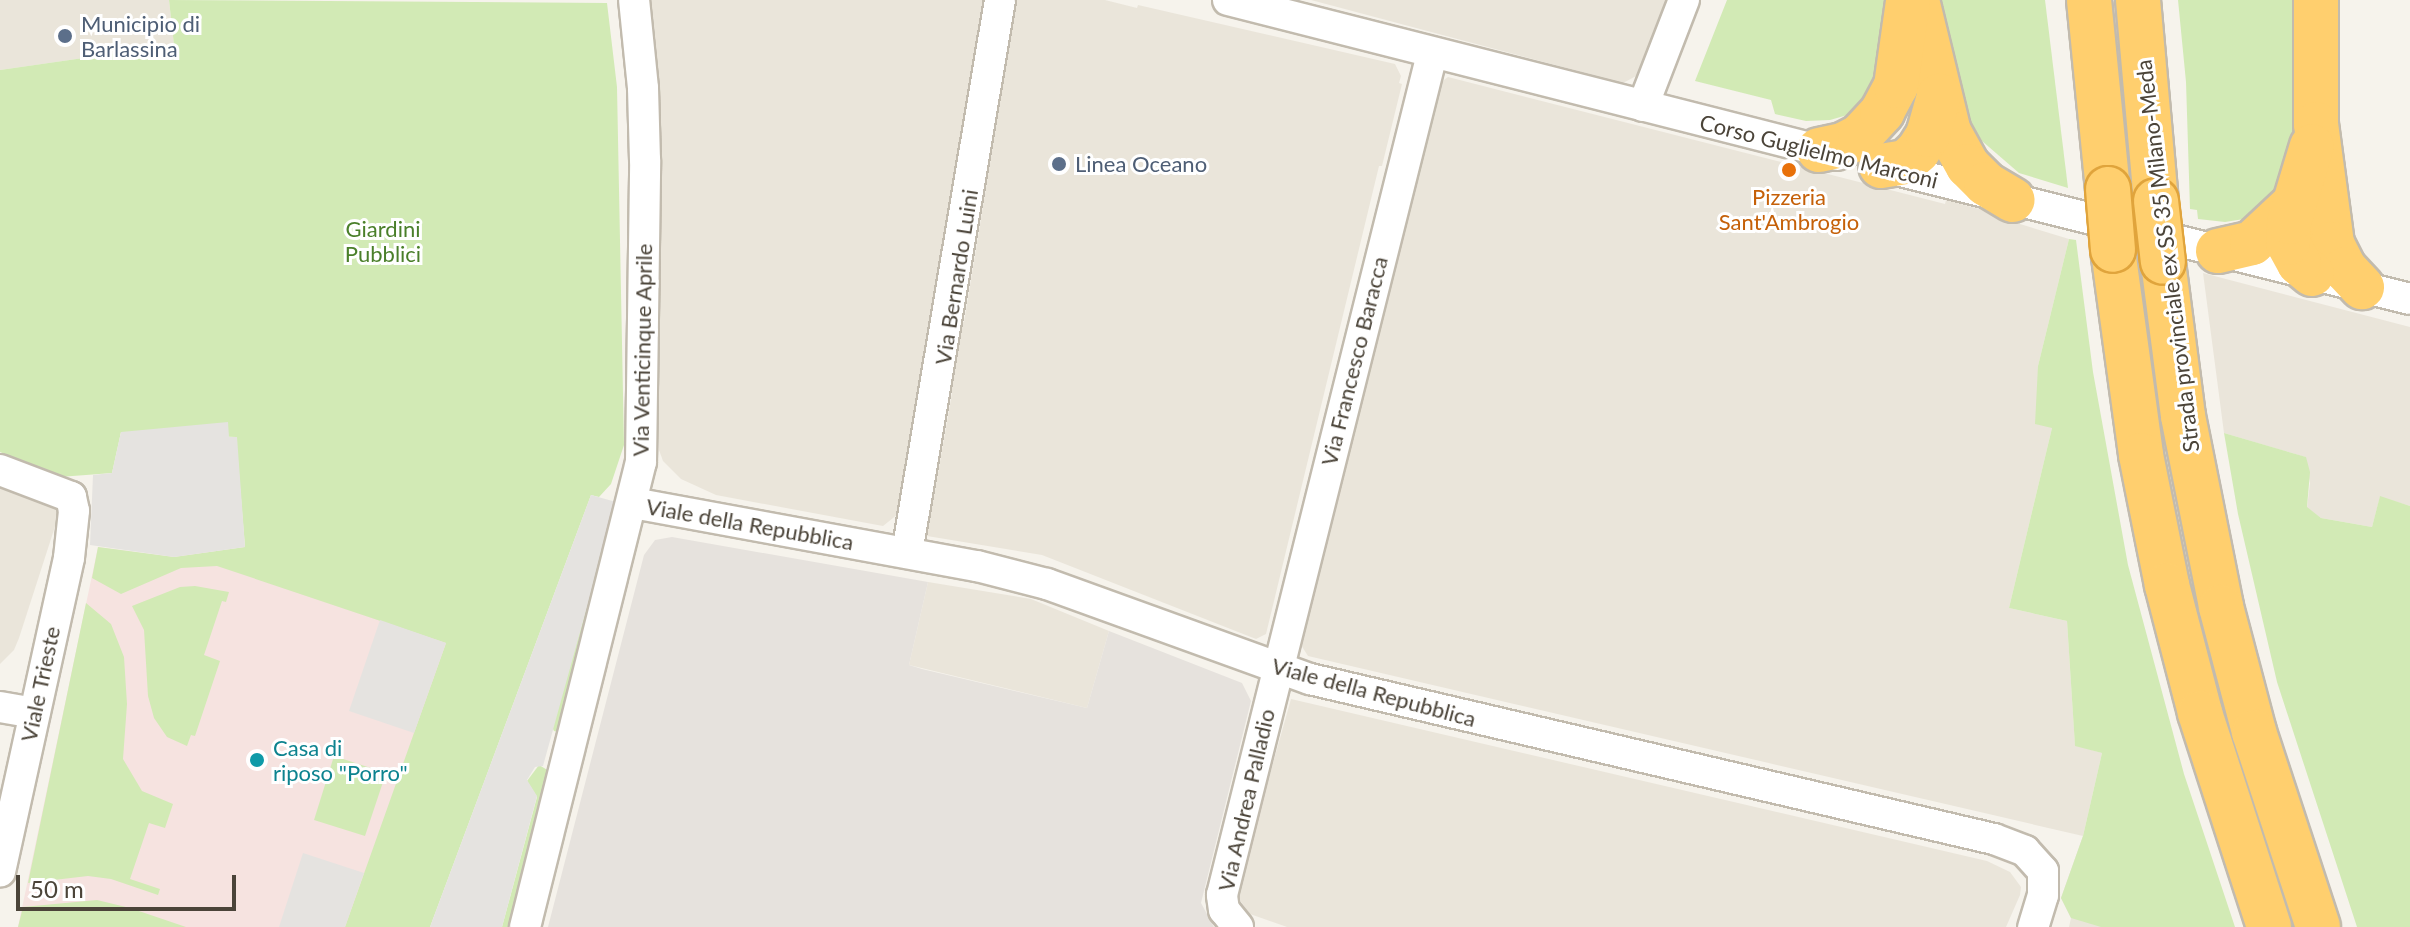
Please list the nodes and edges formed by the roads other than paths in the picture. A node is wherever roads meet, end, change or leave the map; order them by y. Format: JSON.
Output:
{"nodes":[{"id":1,"x":634,"y":0,"type":"edge"},
{"id":2,"x":1000,"y":0,"type":"edge"},
{"id":3,"x":1228,"y":0,"type":"edge"},
{"id":4,"x":1684,"y":0,"type":"edge"},
{"id":5,"x":1908,"y":0,"type":"edge"},
{"id":6,"x":1917,"y":0,"type":"edge"},
{"id":7,"x":2089,"y":0,"type":"edge"},
{"id":8,"x":2138,"y":0,"type":"edge"},
{"id":9,"x":2316,"y":0,"type":"edge"},
{"id":10,"x":1432,"y":54,"type":"junction"},
{"id":11,"x":1939,"y":96,"type":"junction"},
{"id":12,"x":1643,"y":106,"type":"junction"},
{"id":13,"x":1882,"y":112,"type":"junction"},
{"id":14,"x":1819,"y":150,"type":"junction"},
{"id":15,"x":1895,"y":168,"type":"junction"},
{"id":16,"x":2013,"y":200,"type":"junction"},
{"id":17,"x":2311,"y":210,"type":"junction"},
{"id":18,"x":2218,"y":251,"type":"junction"},
{"id":19,"x":2295,"y":267,"type":"junction"},
{"id":20,"x":2362,"y":287,"type":"junction"},
{"id":21,"x":2410,"y":299,"type":"edge"},
{"id":22,"x":0,"y":470,"type":"edge"},
{"id":23,"x":633,"y":503,"type":"junction"},
{"id":24,"x":907,"y":553,"type":"junction"},
{"id":25,"x":1276,"y":667,"type":"junction"},
{"id":26,"x":0,"y":707,"type":"edge"},
{"id":27,"x":34,"y":713,"type":"junction"},
{"id":28,"x":0,"y":871,"type":"edge"},
{"id":29,"x":525,"y":927,"type":"edge"},
{"id":30,"x":1238,"y":927,"type":"edge"},
{"id":31,"x":2033,"y":927,"type":"edge"},
{"id":32,"x":2269,"y":927,"type":"edge"},
{"id":33,"x":2318,"y":927,"type":"edge"}],
"edges":[{"from":1,"to":23,"type":"street","name":"Via Venticinque Aprile"},
{"from":2,"to":24,"type":"street","name":"Via Bernardo Luini"},
{"from":3,"to":10,"type":"street","name":"Corso Guglielmo Marconi"},
{"from":4,"to":12,"type":"street"},
{"from":5,"to":13,"type":"highway"},
{"from":6,"to":11,"type":"highway"},
{"from":7,"to":32,"type":"highway","bridge":true},
{"from":8,"to":33,"type":"highway","name":"Strada provinciale ex SS 35 Milano-Meda","bridge":true},
{"from":9,"to":17,"type":"highway"},
{"from":10,"to":12,"type":"street","name":"Corso Guglielmo Marconi"},
{"from":10,"to":25,"type":"street","name":"Via Francesco Baracca"},
{"from":11,"to":15,"type":"highway"},
{"from":11,"to":16,"type":"highway"},
{"from":12,"to":14,"type":"street","name":"Corso Guglielmo Marconi"},
{"from":13,"to":14,"type":"highway"},
{"from":13,"to":15,"type":"highway"},
{"from":14,"to":15,"type":"street","name":"Corso Guglielmo Marconi"},
{"from":15,"to":16,"type":"street","name":"Corso Guglielmo Marconi"},
{"from":16,"to":18,"type":"street","name":"Corso Guglielmo Marconi"},
{"from":17,"to":18,"type":"highway"},
{"from":17,"to":19,"type":"highway"},
{"from":17,"to":20,"type":"highway"},
{"from":18,"to":19,"type":"street","name":"Corso Guglielmo Marconi"},
{"from":19,"to":20,"type":"street","name":"Corso Guglielmo Marconi"},
{"from":20,"to":21,"type":"street","name":"Corso Guglielmo Marconi"},
{"from":22,"to":27,"type":"street","name":"Viale Trieste"},
{"from":23,"to":24,"type":"street","name":"Viale della Repubblica"},
{"from":23,"to":29,"type":"street","name":"Via Venticinque Aprile"},
{"from":24,"to":25,"type":"street","name":"Viale della Repubblica"},
{"from":25,"to":30,"type":"street","name":"Via Andrea Palladio"},
{"from":25,"to":31,"type":"street","name":"Viale della Repubblica"},
{"from":26,"to":27,"type":"street"},
{"from":27,"to":28,"type":"street","name":"Viale Trieste"}]}
